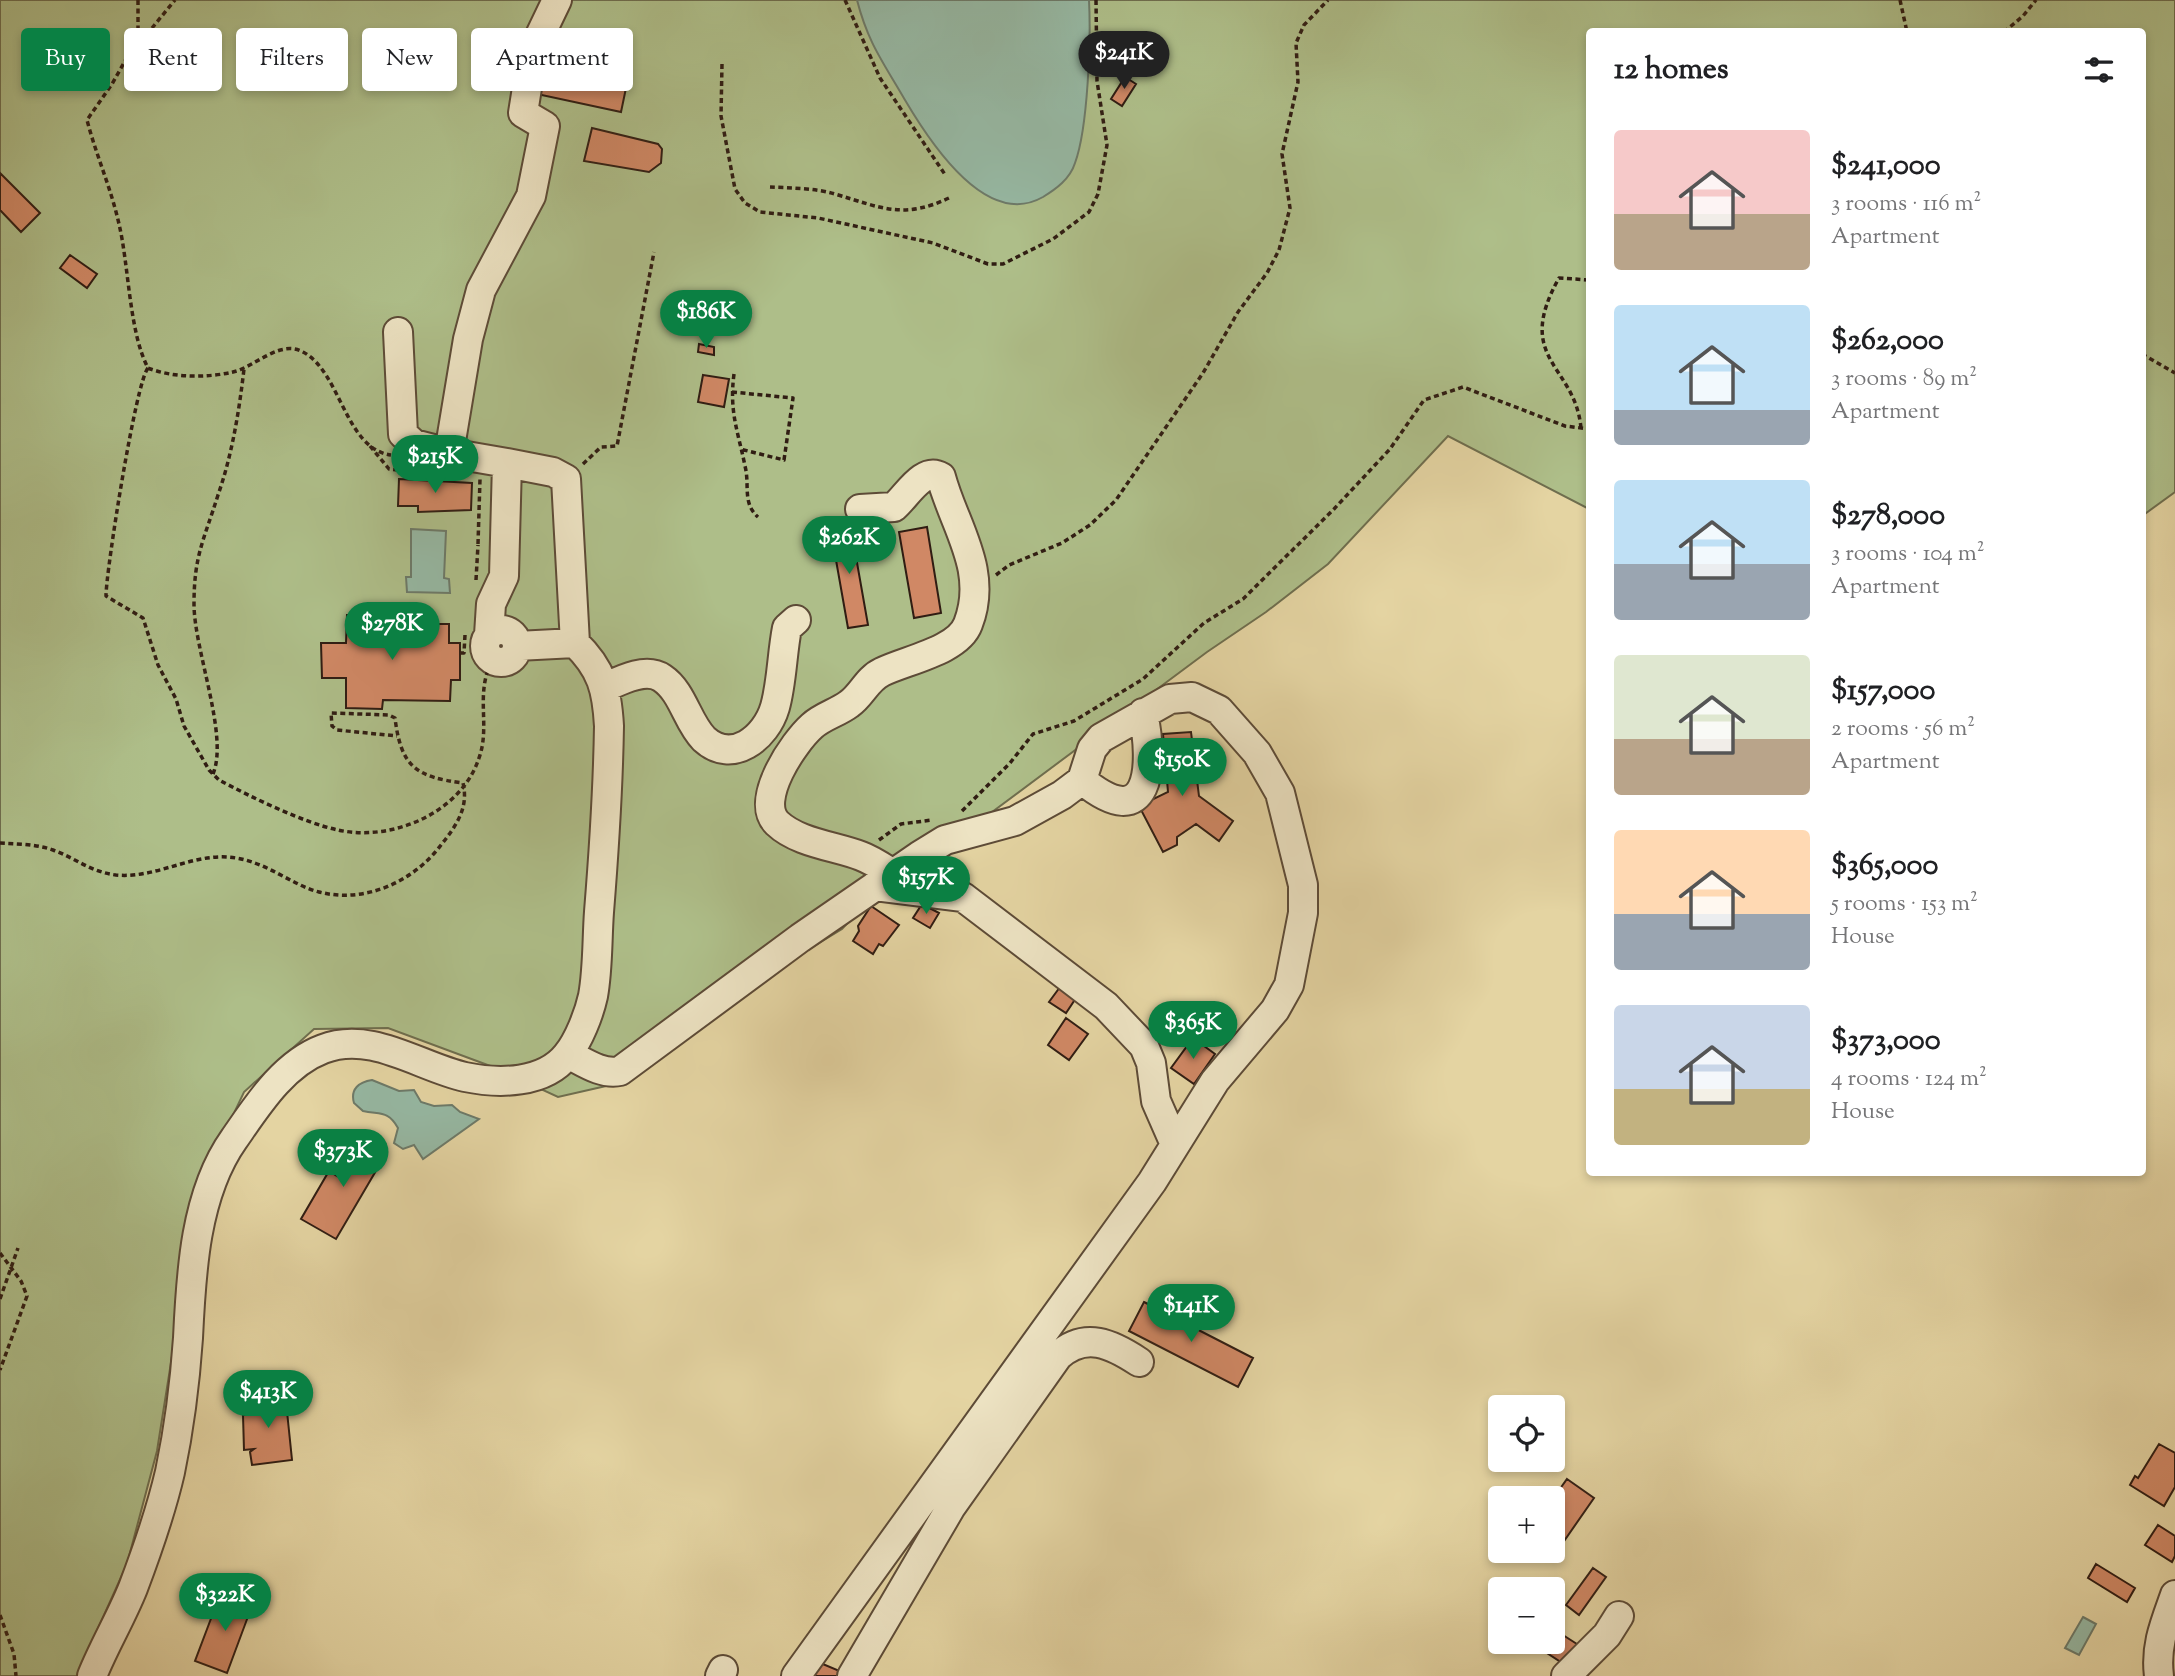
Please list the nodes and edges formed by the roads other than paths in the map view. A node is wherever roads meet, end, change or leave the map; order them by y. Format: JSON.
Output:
{"nodes":[{"id":1,"x":557,"y":0,"type":"edge"},
{"id":2,"x":398,"y":332,"type":"dead end"},
{"id":3,"x":441,"y":463,"type":"junction"},
{"id":4,"x":507,"y":463,"type":"junction"},
{"id":5,"x":860,"y":509,"type":"dead end"},
{"id":6,"x":796,"y":620,"type":"dead end"},
{"id":7,"x":575,"y":643,"type":"junction"},
{"id":8,"x":606,"y":687,"type":"junction"},
{"id":9,"x":1143,"y":713,"type":"junction"},
{"id":10,"x":1082,"y":780,"type":"junction"},
{"id":11,"x":884,"y":880,"type":"junction"},
{"id":12,"x":568,"y":1054,"type":"junction"},
{"id":13,"x":1174,"y":1142,"type":"junction"},
{"id":14,"x":1139,"y":1362,"type":"dead end"},
{"id":15,"x":2175,"y":1595,"type":"edge"},
{"id":16,"x":1619,"y":1616,"type":"dead end"},
{"id":17,"x":818,"y":1648,"type":"junction"},
{"id":18,"x":2157,"y":1666,"type":"edge"},
{"id":19,"x":855,"y":1671,"type":"edge"},
{"id":20,"x":92,"y":1676,"type":"edge"},
{"id":21,"x":796,"y":1676,"type":"edge"},
{"id":22,"x":1566,"y":1676,"type":"edge"}],
"edges":[{"from":1,"to":3,"type":"street"},
{"from":2,"to":3,"type":"street"},
{"from":3,"to":4,"type":"street"},
{"from":4,"to":7,"type":"street"},
{"from":4,"to":7,"type":"street"},
{"from":5,"to":11,"type":"street"},
{"from":6,"to":8,"type":"street"},
{"from":7,"to":8,"type":"street"},
{"from":8,"to":12,"type":"street"},
{"from":9,"to":10,"type":"street"},
{"from":9,"to":10,"type":"street"},
{"from":9,"to":13,"type":"street"},
{"from":10,"to":11,"type":"street"},
{"from":11,"to":12,"type":"street"},
{"from":11,"to":13,"type":"street"},
{"from":12,"to":20,"type":"street"},
{"from":13,"to":17,"type":"street"},
{"from":14,"to":19,"type":"street"},
{"from":15,"to":18,"type":"street"},
{"from":16,"to":22,"type":"street"},
{"from":17,"to":19,"type":"street"},
{"from":17,"to":21,"type":"street"}]}
